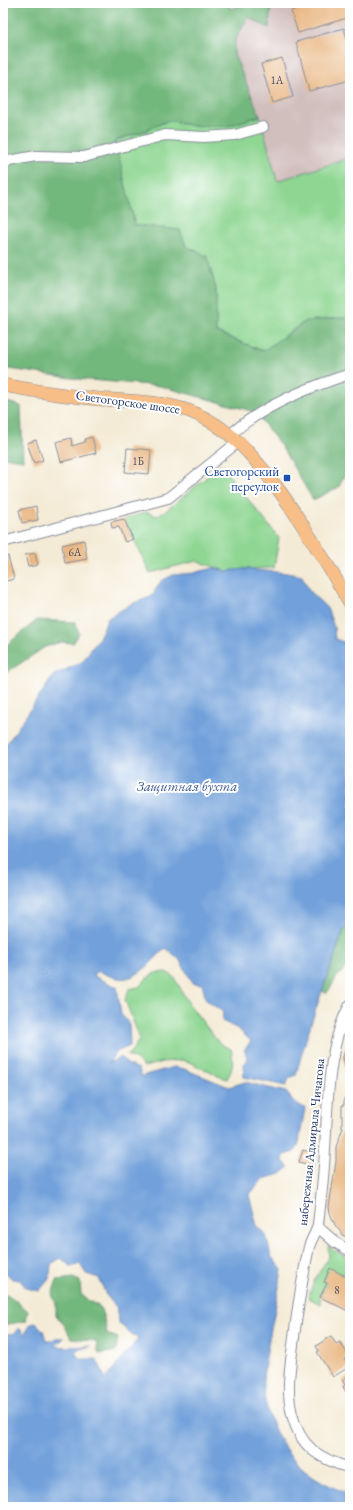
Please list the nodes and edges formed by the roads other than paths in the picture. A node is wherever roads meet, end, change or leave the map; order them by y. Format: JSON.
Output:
{"nodes":[{"id":1,"x":263,"y":127,"type":"dead end"},
{"id":2,"x":3,"y":162,"type":"edge"},
{"id":3,"x":350,"y":374,"type":"edge"},
{"id":4,"x":3,"y":385,"type":"edge"},
{"id":5,"x":234,"y":438,"type":"junction"},
{"id":6,"x":3,"y":542,"type":"edge"},
{"id":7,"x":350,"y":603,"type":"edge"},
{"id":8,"x":350,"y":1005,"type":"edge"},
{"id":9,"x":318,"y":1227,"type":"junction"},
{"id":10,"x":350,"y":1251,"type":"edge"},
{"id":11,"x":350,"y":1468,"type":"edge"}],
"edges":[{"from":1,"to":2,"type":"street"},
{"from":3,"to":5,"type":"street"},
{"from":4,"to":5,"type":"main road","name":"Светогорское шоссе"},
{"from":5,"to":6,"type":"street"},
{"from":5,"to":7,"type":"main road","name":"Светогорское шоссе"},
{"from":8,"to":9,"type":"street","name":"набережная Адмирала Чичагова"},
{"from":9,"to":10,"type":"street"},
{"from":9,"to":11,"type":"street","name":"набережная Адмирала Чичагова"}]}
